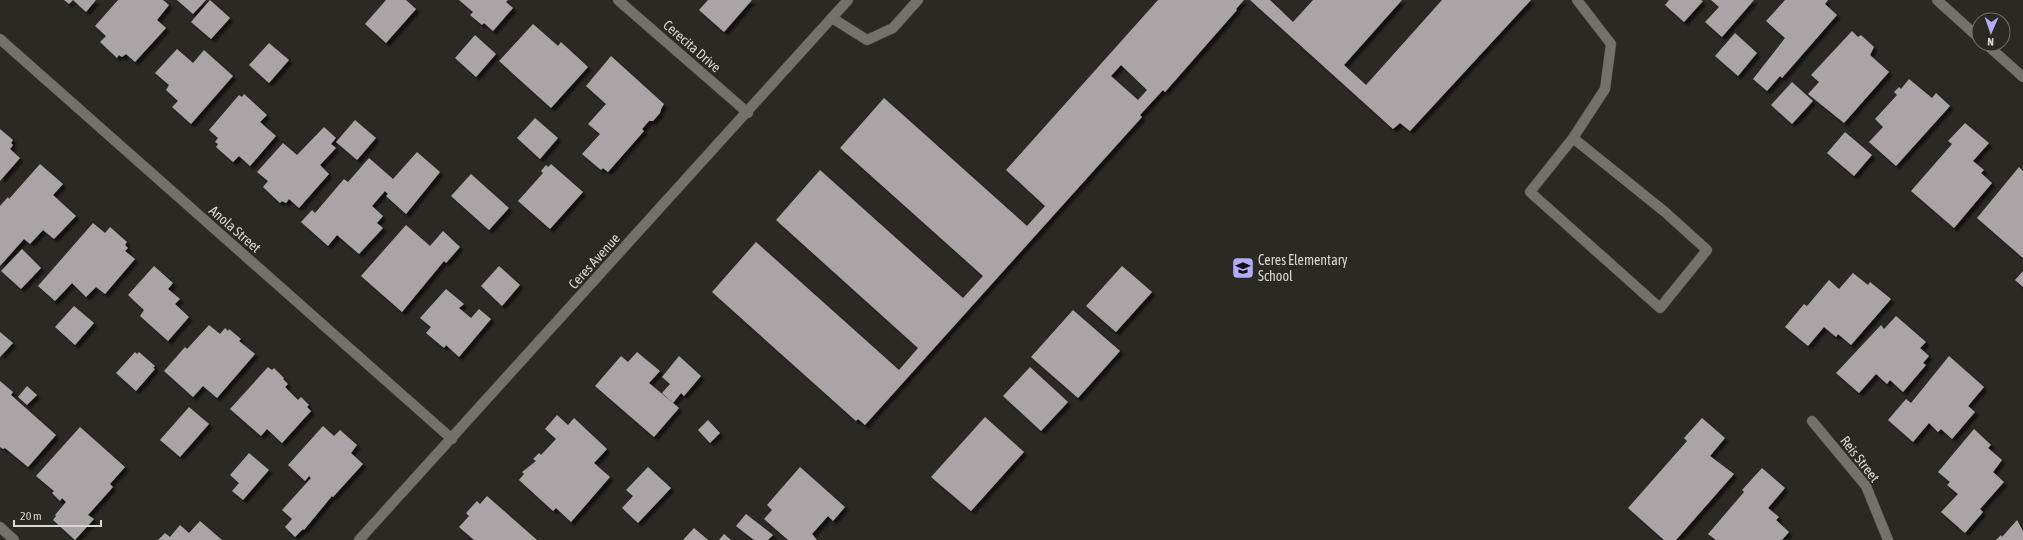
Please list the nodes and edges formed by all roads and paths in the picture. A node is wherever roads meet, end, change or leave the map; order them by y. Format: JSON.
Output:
{"nodes":[{"id":1,"x":618,"y":0,"type":"edge"},
{"id":2,"x":848,"y":0,"type":"edge"},
{"id":3,"x":918,"y":0,"type":"edge"},
{"id":4,"x":1576,"y":0,"type":"edge"},
{"id":5,"x":1936,"y":0,"type":"edge"},
{"id":6,"x":832,"y":18,"type":"junction"},
{"id":7,"x":1971,"y":31,"type":"edge"},
{"id":8,"x":0,"y":40,"type":"edge"},
{"id":9,"x":1995,"y":52,"type":"edge"},
{"id":10,"x":2023,"y":77,"type":"edge"},
{"id":11,"x":748,"y":113,"type":"junction"},
{"id":12,"x":1573,"y":138,"type":"junction"},
{"id":13,"x":1812,"y":421,"type":"dead end"},
{"id":14,"x":452,"y":439,"type":"junction"},
{"id":15,"x":0,"y":528,"type":"edge"},
{"id":16,"x":14,"y":540,"type":"edge"},
{"id":17,"x":359,"y":540,"type":"edge"},
{"id":18,"x":1888,"y":540,"type":"edge"}],
"edges":[{"from":1,"to":11,"type":"street","name":"Cerecita Drive"},
{"from":2,"to":6,"type":"street","name":"Ceres Avenue"},
{"from":3,"to":6,"type":"street"},
{"from":4,"to":12,"type":"street"},
{"from":5,"to":7,"type":"street"},
{"from":6,"to":11,"type":"street","name":"Ceres Avenue"},
{"from":8,"to":14,"type":"street","name":"Anola Street"},
{"from":9,"to":10,"type":"street"},
{"from":11,"to":14,"type":"street","name":"Ceres Avenue"},
{"from":12,"to":12,"type":"street"},
{"from":13,"to":18,"type":"street","name":"Reis Street"},
{"from":14,"to":17,"type":"street","name":"Ceres Avenue"},
{"from":15,"to":16,"type":"street"}]}
